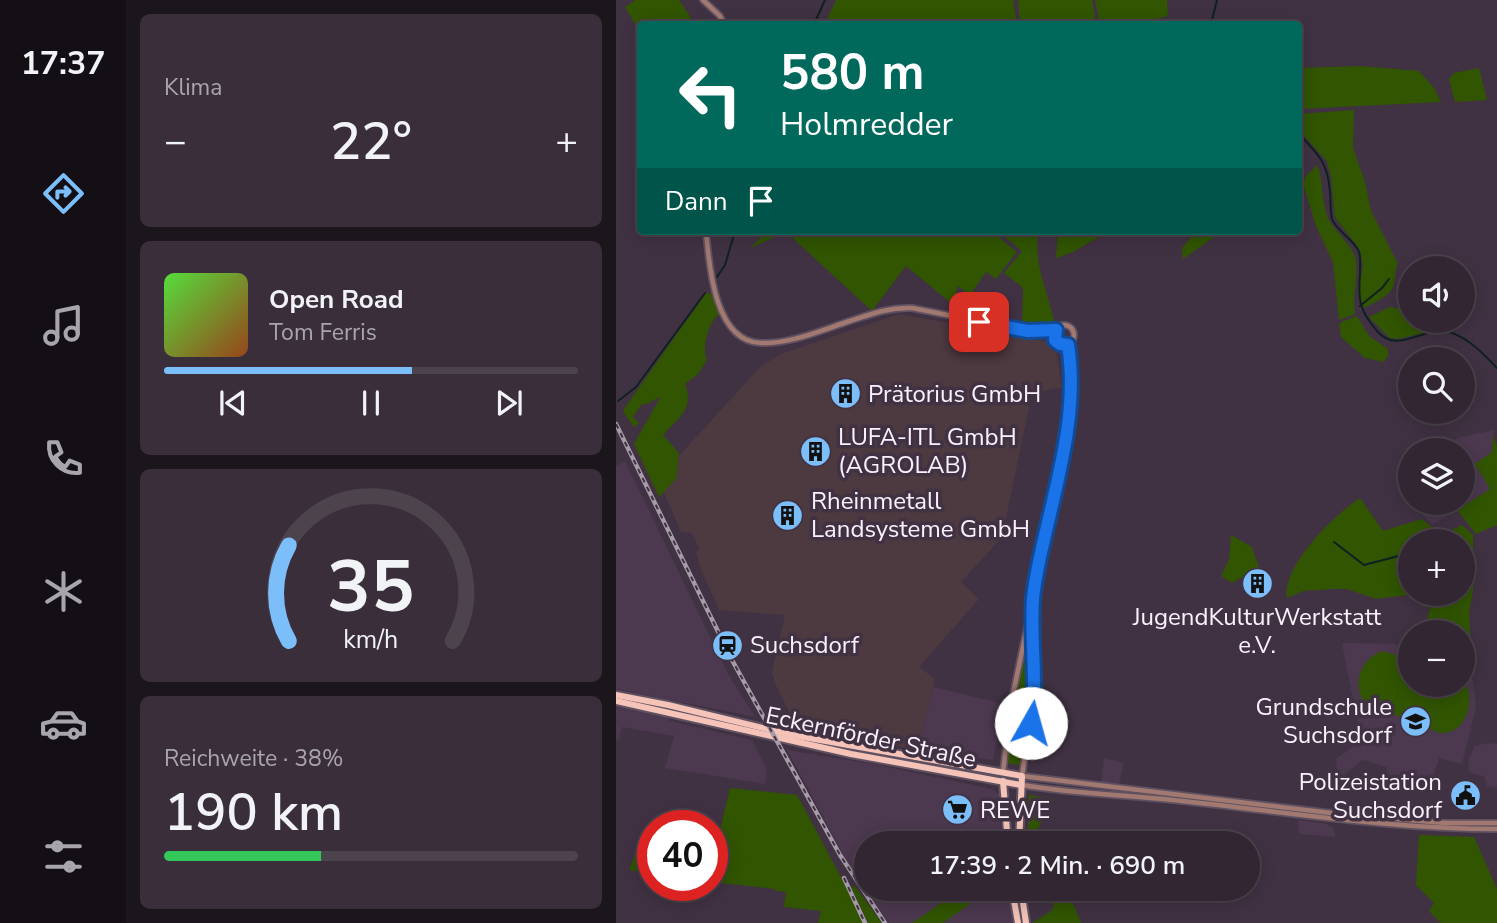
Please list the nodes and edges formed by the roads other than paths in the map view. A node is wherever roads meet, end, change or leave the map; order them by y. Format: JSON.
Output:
{"nodes":[{"id":1,"x":703,"y":0,"type":"edge"},
{"id":2,"x":722,"y":21,"type":"edge"},
{"id":3,"x":707,"y":235,"type":"edge"},
{"id":4,"x":1055,"y":333,"type":"junction"},
{"id":5,"x":1065,"y":345,"type":"junction"},
{"id":6,"x":1033,"y":599,"type":"junction"},
{"id":7,"x":616,"y":695,"type":"edge"},
{"id":8,"x":616,"y":702,"type":"edge"},
{"id":9,"x":1003,"y":772,"type":"junction"},
{"id":10,"x":1022,"y":776,"type":"junction"},
{"id":11,"x":1003,"y":783,"type":"junction"},
{"id":12,"x":1021,"y":785,"type":"junction"},
{"id":13,"x":1497,"y":823,"type":"edge"},
{"id":14,"x":1497,"y":829,"type":"edge"},
{"id":15,"x":1007,"y":831,"type":"edge"},
{"id":16,"x":1019,"y":831,"type":"edge"},
{"id":17,"x":1014,"y":901,"type":"edge"},
{"id":18,"x":1023,"y":901,"type":"edge"},
{"id":19,"x":1018,"y":923,"type":"edge"},
{"id":20,"x":1026,"y":923,"type":"edge"}],
"edges":[{"from":1,"to":2,"type":"street"},
{"from":3,"to":4,"type":"street"},
{"from":4,"to":5,"type":"street"},
{"from":4,"to":5,"type":"street"},
{"from":5,"to":6,"type":"street"},
{"from":6,"to":9,"type":"street"},
{"from":6,"to":10,"type":"street"},
{"from":7,"to":9,"type":"main road","name":"Eckernförder Straße"},
{"from":8,"to":11,"type":"main road","name":"Eckernförder Straße"},
{"from":9,"to":10,"type":"main road","name":"Eckernförder Straße"},
{"from":9,"to":11,"type":"main road"},
{"from":10,"to":12,"type":"main road"},
{"from":10,"to":13,"type":"street","name":"Eckernförder Straße"},
{"from":11,"to":12,"type":"main road","name":"Eckernförder Straße"},
{"from":11,"to":15,"type":"main road"},
{"from":12,"to":14,"type":"street","name":"Eckernförder Straße"},
{"from":12,"to":16,"type":"main road"},
{"from":17,"to":19,"type":"main road"},
{"from":18,"to":20,"type":"main road"}]}
